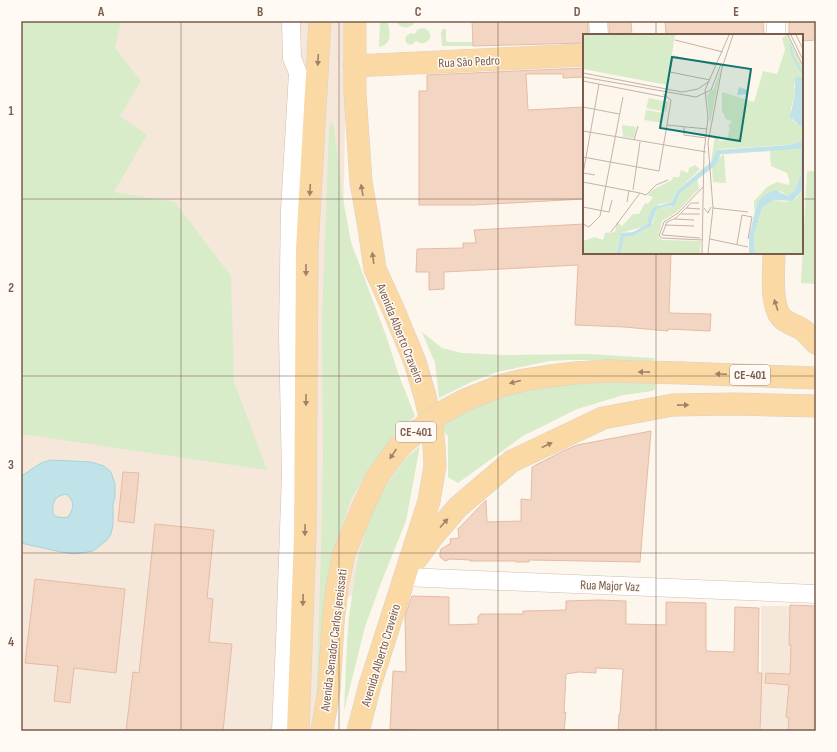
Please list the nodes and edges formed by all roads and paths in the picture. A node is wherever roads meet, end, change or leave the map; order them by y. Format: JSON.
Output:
{"nodes":[{"id":1,"x":291,"y":21,"type":"edge"},
{"id":2,"x":320,"y":21,"type":"edge"},
{"id":3,"x":355,"y":21,"type":"edge"},
{"id":4,"x":598,"y":21,"type":"edge"},
{"id":5,"x":776,"y":21,"type":"edge"},
{"id":6,"x":599,"y":34,"type":"edge"},
{"id":7,"x":776,"y":34,"type":"edge"},
{"id":8,"x":583,"y":55,"type":"edge"},
{"id":9,"x":354,"y":66,"type":"junction"},
{"id":10,"x":774,"y":254,"type":"edge"},
{"id":11,"x":812,"y":335,"type":"edge"},
{"id":12,"x":816,"y":378,"type":"edge"},
{"id":13,"x":816,"y":406,"type":"edge"},
{"id":14,"x":404,"y":577,"type":"junction"},
{"id":15,"x":816,"y":594,"type":"edge"},
{"id":16,"x":281,"y":731,"type":"edge"},
{"id":17,"x":298,"y":731,"type":"edge"},
{"id":18,"x":322,"y":731,"type":"edge"},
{"id":19,"x":358,"y":731,"type":"edge"}],
"edges":[{"from":1,"to":16,"type":"street"},
{"from":2,"to":17,"type":"main road","one_way":true},
{"from":3,"to":9,"type":"main road","name":"Avenida Alberto Craveiro"},
{"from":4,"to":6,"type":"street"},
{"from":5,"to":7,"type":"street"},
{"from":8,"to":9,"type":"main road","name":"Rua São Pedro"},
{"from":14,"to":9,"type":"main road","name":"Avenida Alberto Craveiro","one_way":true},
{"from":11,"to":10,"type":"main road","one_way":true},
{"from":12,"to":18,"type":"main road","name":"Avenida Senador Carlos Jereissati","number":"CE-401","one_way":true,"bridge":true},
{"from":14,"to":13,"type":"main road","number":"CE-401","one_way":true},
{"from":14,"to":15,"type":"street","name":"Rua Major Vaz"},
{"from":14,"to":19,"type":"main road","name":"Avenida Alberto Craveiro","number":"CE-401"}]}
